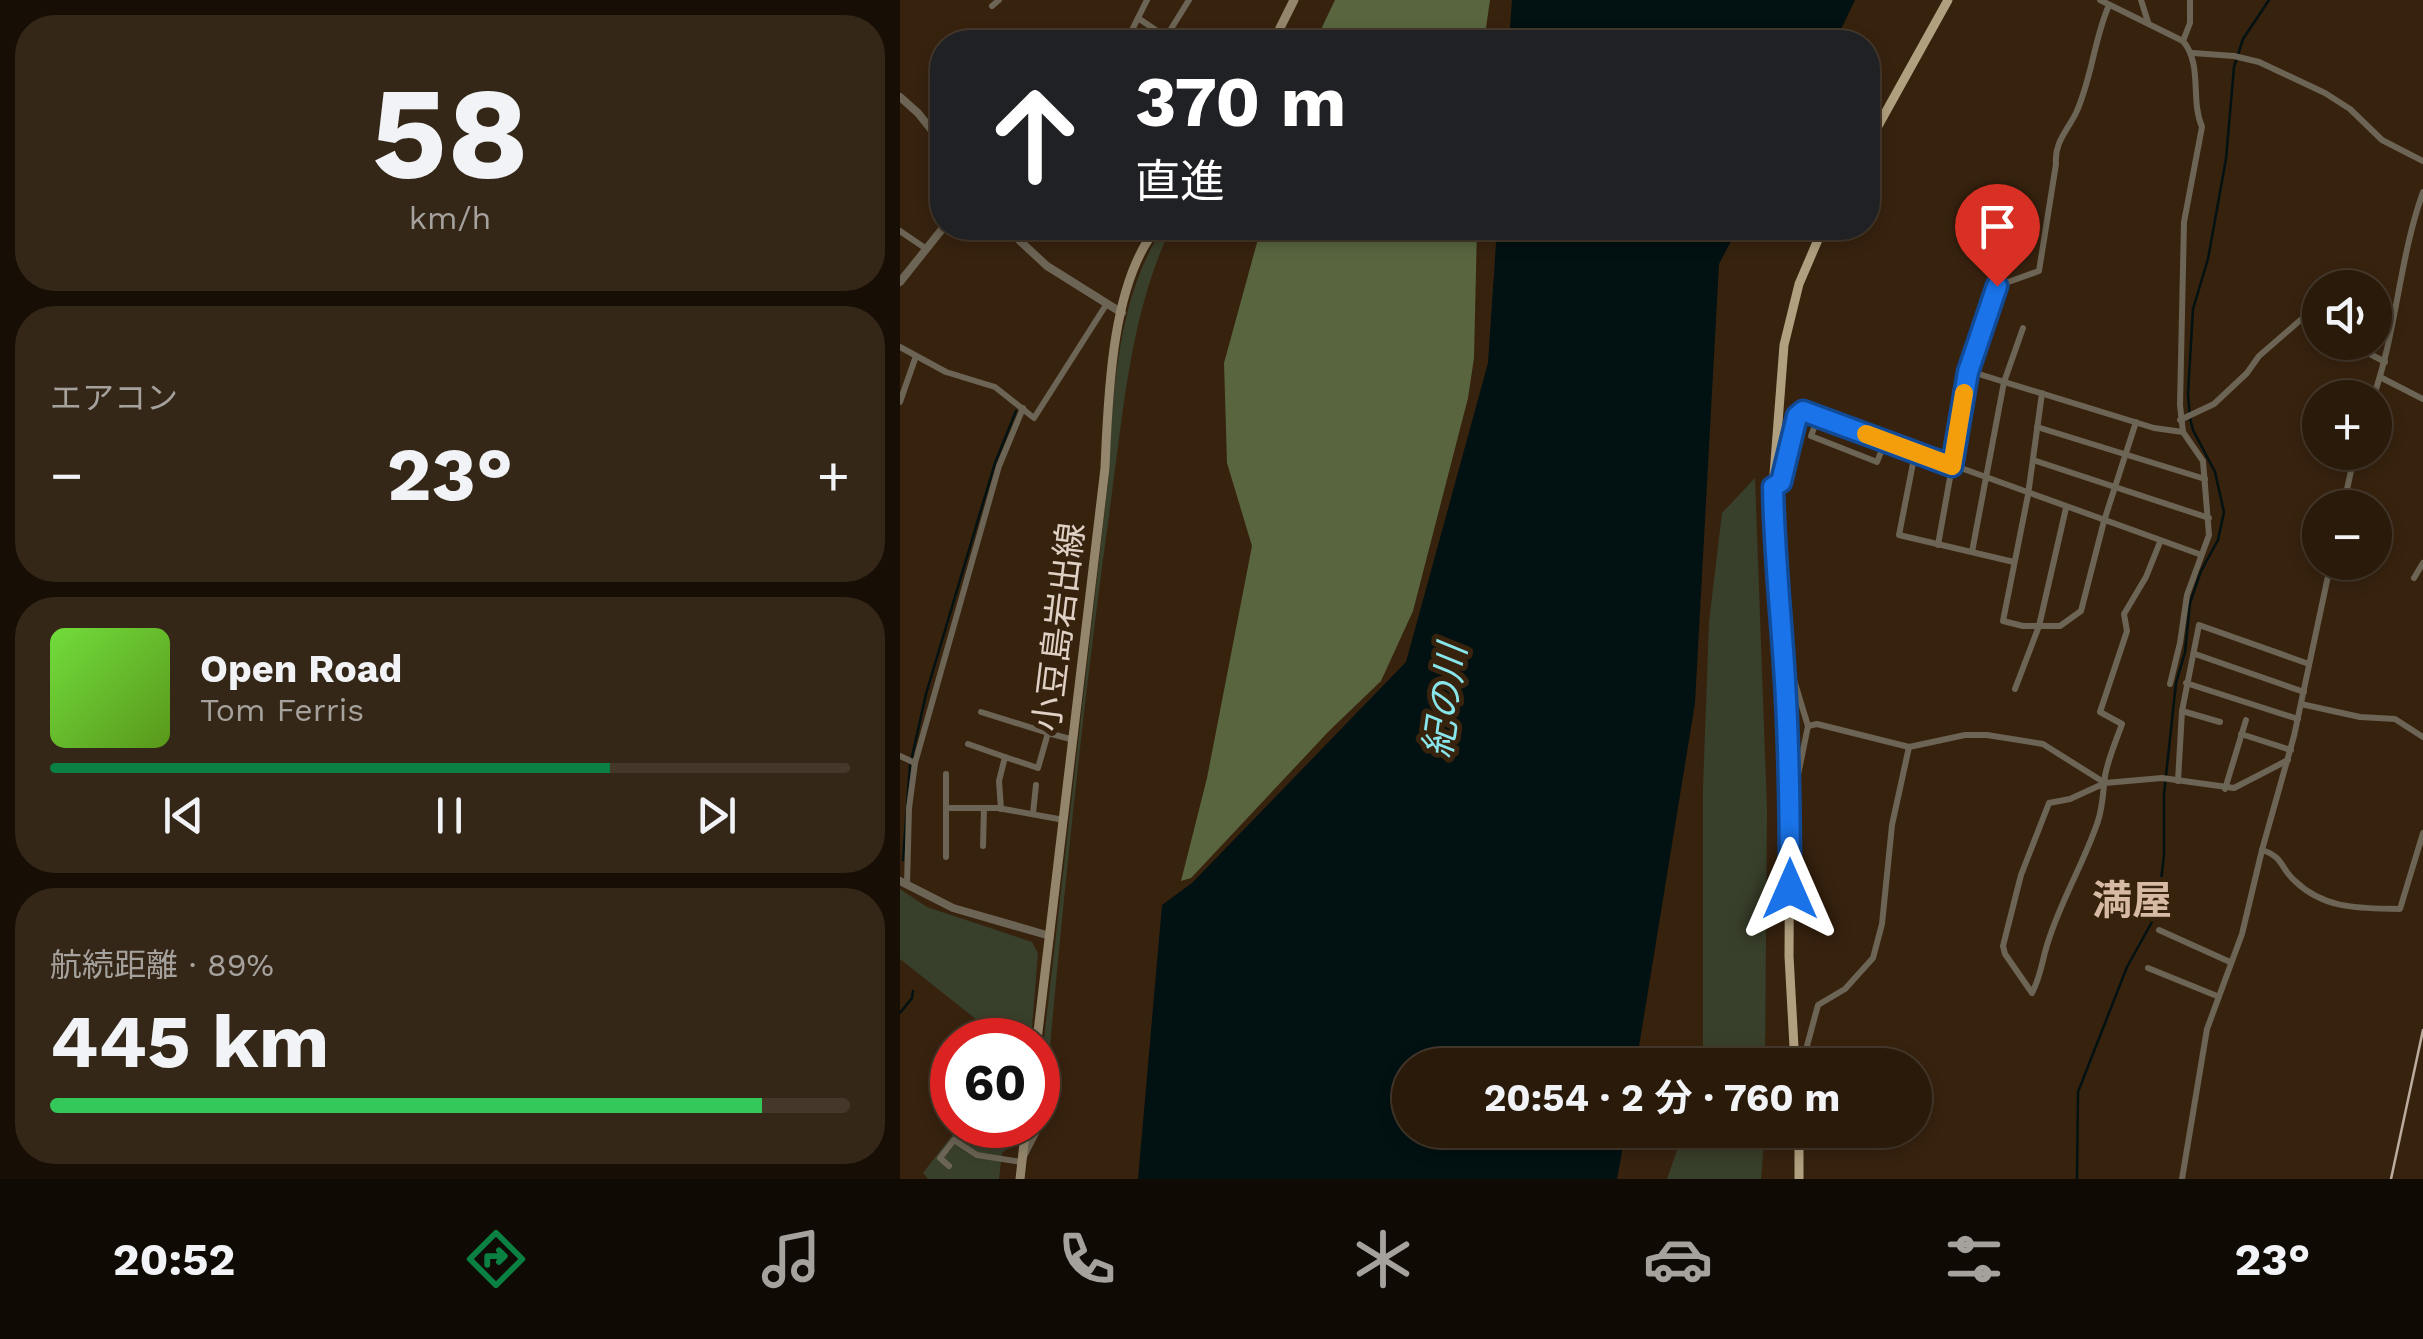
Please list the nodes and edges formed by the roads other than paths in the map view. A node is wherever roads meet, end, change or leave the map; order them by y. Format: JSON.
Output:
{"nodes":[{"id":1,"x":1148,"y":0,"type":"edge"},
{"id":2,"x":1188,"y":0,"type":"edge"},
{"id":3,"x":1294,"y":0,"type":"edge"},
{"id":4,"x":1950,"y":0,"type":"edge"},
{"id":5,"x":2100,"y":0,"type":"edge"},
{"id":6,"x":2141,"y":0,"type":"edge"},
{"id":7,"x":2190,"y":0,"type":"edge"},
{"id":8,"x":2109,"y":5,"type":"junction"},
{"id":9,"x":1138,"y":18,"type":"junction"},
{"id":10,"x":2148,"y":23,"type":"junction"},
{"id":11,"x":1132,"y":30,"type":"edge"},
{"id":12,"x":1155,"y":30,"type":"edge"},
{"id":13,"x":1174,"y":30,"type":"edge"},
{"id":14,"x":1279,"y":30,"type":"edge"},
{"id":15,"x":2183,"y":41,"type":"junction"},
{"id":16,"x":2193,"y":53,"type":"junction"},
{"id":17,"x":900,"y":98,"type":"edge"},
{"id":18,"x":1880,"y":123,"type":"edge"},
{"id":19,"x":930,"y":128,"type":"edge"},
{"id":20,"x":2423,"y":161,"type":"edge"},
{"id":21,"x":2423,"y":192,"type":"edge"},
{"id":22,"x":900,"y":231,"type":"edge"},
{"id":23,"x":932,"y":240,"type":"edge"},
{"id":24,"x":1019,"y":240,"type":"edge"},
{"id":25,"x":1148,"y":240,"type":"edge"},
{"id":26,"x":1818,"y":240,"type":"edge"},
{"id":27,"x":925,"y":248,"type":"junction"},
{"id":28,"x":900,"y":282,"type":"edge"},
{"id":29,"x":1106,"y":305,"type":"junction"},
{"id":30,"x":1122,"y":312,"type":"junction"},
{"id":31,"x":2302,"y":319,"type":"edge"},
{"id":32,"x":2023,"y":328,"type":"dead end"},
{"id":33,"x":900,"y":346,"type":"edge"},
{"id":34,"x":916,"y":356,"type":"junction"},
{"id":35,"x":2381,"y":360,"type":"edge"},
{"id":36,"x":2385,"y":362,"type":"junction"},
{"id":37,"x":1968,"y":372,"type":"junction"},
{"id":38,"x":2380,"y":378,"type":"joint"},
{"id":39,"x":2004,"y":382,"type":"junction"},
{"id":40,"x":2042,"y":394,"type":"junction"},
{"id":41,"x":2423,"y":399,"type":"edge"},
{"id":42,"x":900,"y":402,"type":"edge"},
{"id":43,"x":1023,"y":408,"type":"junction"},
{"id":44,"x":1818,"y":417,"type":"junction"},
{"id":45,"x":2182,"y":420,"type":"junction"},
{"id":46,"x":2136,"y":422,"type":"junction"},
{"id":47,"x":2037,"y":428,"type":"junction"},
{"id":48,"x":2184,"y":432,"type":"junction"},
{"id":49,"x":1885,"y":442,"type":"junction"},
{"id":50,"x":1915,"y":453,"type":"junction"},
{"id":51,"x":2125,"y":454,"type":"junction"},
{"id":52,"x":2033,"y":460,"type":"junction"},
{"id":53,"x":1952,"y":466,"type":"junction"},
{"id":54,"x":2206,"y":478,"type":"junction"},
{"id":55,"x":1988,"y":480,"type":"junction"},
{"id":56,"x":1773,"y":487,"type":"junction"},
{"id":57,"x":2114,"y":488,"type":"junction"},
{"id":58,"x":2028,"y":494,"type":"junction"},
{"id":59,"x":2066,"y":508,"type":"junction"},
{"id":60,"x":2209,"y":518,"type":"junction"},
{"id":61,"x":2104,"y":521,"type":"junction"},
{"id":62,"x":2160,"y":542,"type":"junction"},
{"id":63,"x":1938,"y":545,"type":"junction"},
{"id":64,"x":1972,"y":552,"type":"junction"},
{"id":65,"x":2200,"y":554,"type":"junction"},
{"id":66,"x":2014,"y":562,"type":"junction"},
{"id":67,"x":2423,"y":563,"type":"edge"},
{"id":68,"x":2414,"y":578,"type":"dead end"},
{"id":69,"x":2327,"y":580,"type":"edge"},
{"id":70,"x":2039,"y":626,"type":"junction"},
{"id":71,"x":2195,"y":654,"type":"junction"},
{"id":72,"x":1784,"y":663,"type":"junction"},
{"id":73,"x":2309,"y":664,"type":"junction"},
{"id":74,"x":2186,"y":683,"type":"junction"},
{"id":75,"x":2170,"y":684,"type":"dead end"},
{"id":76,"x":2015,"y":690,"type":"dead end"},
{"id":77,"x":2304,"y":692,"type":"junction"},
{"id":78,"x":2301,"y":704,"type":"junction"},
{"id":79,"x":2182,"y":711,"type":"junction"},
{"id":80,"x":980,"y":712,"type":"dead end"},
{"id":81,"x":2298,"y":719,"type":"junction"},
{"id":82,"x":2246,"y":720,"type":"dead end"},
{"id":83,"x":2220,"y":722,"type":"dead end"},
{"id":84,"x":1808,"y":726,"type":"junction"},
{"id":85,"x":1048,"y":733,"type":"junction"},
{"id":86,"x":2241,"y":734,"type":"junction"},
{"id":87,"x":2423,"y":737,"type":"edge"},
{"id":88,"x":1074,"y":740,"type":"junction"},
{"id":89,"x":968,"y":744,"type":"dead end"},
{"id":90,"x":1909,"y":747,"type":"junction"},
{"id":91,"x":2291,"y":750,"type":"junction"},
{"id":92,"x":900,"y":756,"type":"edge"},
{"id":93,"x":1005,"y":758,"type":"junction"},
{"id":94,"x":2288,"y":760,"type":"junction"},
{"id":95,"x":915,"y":763,"type":"junction"},
{"id":96,"x":946,"y":774,"type":"dead end"},
{"id":97,"x":2174,"y":781,"type":"junction"},
{"id":98,"x":2104,"y":783,"type":"junction"},
{"id":99,"x":1036,"y":785,"type":"dead end"},
{"id":100,"x":1790,"y":789,"type":"junction"},
{"id":101,"x":2224,"y":789,"type":"junction"},
{"id":102,"x":946,"y":808,"type":"junction"},
{"id":103,"x":984,"y":808,"type":"junction"},
{"id":104,"x":1001,"y":808,"type":"junction"},
{"id":105,"x":1033,"y":814,"type":"junction"},
{"id":106,"x":1065,"y":820,"type":"junction"},
{"id":107,"x":2423,"y":833,"type":"edge"},
{"id":108,"x":984,"y":846,"type":"dead end"},
{"id":109,"x":2262,"y":850,"type":"junction"},
{"id":110,"x":946,"y":857,"type":"dead end"},
{"id":111,"x":904,"y":883,"type":"edge"},
{"id":112,"x":2159,"y":930,"type":"dead end"},
{"id":113,"x":1050,"y":936,"type":"junction"},
{"id":114,"x":2230,"y":962,"type":"junction"},
{"id":115,"x":2148,"y":968,"type":"dead end"},
{"id":116,"x":2217,"y":996,"type":"junction"},
{"id":117,"x":1040,"y":1018,"type":"edge"},
{"id":118,"x":1794,"y":1048,"type":"edge"},
{"id":119,"x":1806,"y":1048,"type":"edge"},
{"id":120,"x":1023,"y":1148,"type":"edge"},
{"id":121,"x":1028,"y":1148,"type":"edge"},
{"id":122,"x":1799,"y":1148,"type":"edge"},
{"id":123,"x":1021,"y":1162,"type":"junction"},
{"id":124,"x":949,"y":1166,"type":"dead end"},
{"id":125,"x":1020,"y":1179,"type":"edge"},
{"id":126,"x":1799,"y":1179,"type":"edge"},
{"id":127,"x":2182,"y":1179,"type":"edge"}],
"edges":[{"from":1,"to":9,"type":"street"},
{"from":2,"to":13,"type":"street"},
{"from":3,"to":14,"type":"main road"},
{"from":4,"to":18,"type":"main road"},
{"from":5,"to":8,"type":"street"},
{"from":6,"to":10,"type":"street"},
{"from":7,"to":15,"type":"street"},
{"from":8,"to":10,"type":"street"},
{"from":8,"to":37,"type":"street"},
{"from":9,"to":11,"type":"street"},
{"from":9,"to":12,"type":"street"},
{"from":10,"to":15,"type":"street"},
{"from":15,"to":16,"type":"street"},
{"from":16,"to":20,"type":"street"},
{"from":16,"to":45,"type":"street"},
{"from":17,"to":19,"type":"street"},
{"from":21,"to":36,"type":"street"},
{"from":22,"to":27,"type":"street"},
{"from":23,"to":27,"type":"street"},
{"from":24,"to":29,"type":"street"},
{"from":25,"to":30,"type":"main road","name":"小豆島岩出線"},
{"from":26,"to":56,"type":"main road"},
{"from":27,"to":28,"type":"street"},
{"from":29,"to":30,"type":"street"},
{"from":29,"to":43,"type":"street"},
{"from":30,"to":88,"type":"main road","name":"小豆島岩出線"},
{"from":31,"to":45,"type":"street"},
{"from":32,"to":39,"type":"street"},
{"from":33,"to":34,"type":"street"},
{"from":34,"to":42,"type":"street"},
{"from":34,"to":43,"type":"street"},
{"from":35,"to":36,"type":"street"},
{"from":36,"to":38,"type":"street"},
{"from":37,"to":39,"type":"street"},
{"from":37,"to":53,"type":"street"},
{"from":38,"to":41,"type":"street"},
{"from":39,"to":40,"type":"street"},
{"from":39,"to":55,"type":"street"},
{"from":40,"to":46,"type":"street"},
{"from":40,"to":47,"type":"street"},
{"from":43,"to":95,"type":"street"},
{"from":44,"to":49,"type":"street"},
{"from":44,"to":49,"type":"street"},
{"from":44,"to":56,"type":"street"},
{"from":45,"to":48,"type":"street"},
{"from":46,"to":48,"type":"street"},
{"from":46,"to":51,"type":"street"},
{"from":47,"to":51,"type":"street"},
{"from":47,"to":52,"type":"street"},
{"from":48,"to":54,"type":"street"},
{"from":49,"to":50,"type":"street"},
{"from":50,"to":53,"type":"street"},
{"from":50,"to":63,"type":"street"},
{"from":51,"to":54,"type":"street"},
{"from":51,"to":57,"type":"street"},
{"from":52,"to":57,"type":"street"},
{"from":52,"to":58,"type":"street"},
{"from":53,"to":55,"type":"street"},
{"from":53,"to":63,"type":"street"},
{"from":54,"to":60,"type":"street"},
{"from":55,"to":58,"type":"street"},
{"from":55,"to":64,"type":"street"},
{"from":56,"to":72,"type":"main road"},
{"from":57,"to":60,"type":"street"},
{"from":57,"to":61,"type":"street"},
{"from":58,"to":59,"type":"street"},
{"from":58,"to":66,"type":"street"},
{"from":59,"to":61,"type":"street"},
{"from":59,"to":70,"type":"street"},
{"from":60,"to":65,"type":"street"},
{"from":61,"to":62,"type":"street"},
{"from":61,"to":70,"type":"street"},
{"from":62,"to":65,"type":"street"},
{"from":62,"to":98,"type":"street"},
{"from":63,"to":64,"type":"street"},
{"from":64,"to":66,"type":"street"},
{"from":65,"to":75,"type":"street"},
{"from":66,"to":70,"type":"street"},
{"from":67,"to":68,"type":"street"},
{"from":69,"to":73,"type":"street"},
{"from":70,"to":76,"type":"street"},
{"from":71,"to":73,"type":"street"},
{"from":71,"to":74,"type":"street"},
{"from":71,"to":77,"type":"street"},
{"from":72,"to":84,"type":"street"},
{"from":72,"to":100,"type":"main road"},
{"from":73,"to":77,"type":"street"},
{"from":74,"to":79,"type":"street"},
{"from":74,"to":81,"type":"street"},
{"from":77,"to":78,"type":"street"},
{"from":78,"to":81,"type":"street"},
{"from":78,"to":87,"type":"street"},
{"from":79,"to":83,"type":"street"},
{"from":79,"to":97,"type":"street"},
{"from":80,"to":85,"type":"street"},
{"from":81,"to":91,"type":"street"},
{"from":82,"to":86,"type":"street"},
{"from":84,"to":90,"type":"street"},
{"from":84,"to":100,"type":"street"},
{"from":85,"to":88,"type":"street"},
{"from":85,"to":93,"type":"street"},
{"from":86,"to":91,"type":"street"},
{"from":86,"to":101,"type":"street"},
{"from":88,"to":106,"type":"main road","name":"小豆島岩出線"},
{"from":89,"to":93,"type":"street"},
{"from":90,"to":98,"type":"street"},
{"from":90,"to":119,"type":"street"},
{"from":91,"to":94,"type":"street"},
{"from":92,"to":95,"type":"street"},
{"from":93,"to":104,"type":"street"},
{"from":94,"to":101,"type":"street"},
{"from":94,"to":109,"type":"street"},
{"from":95,"to":111,"type":"street"},
{"from":96,"to":102,"type":"street"},
{"from":97,"to":98,"type":"street"},
{"from":97,"to":101,"type":"street"},
{"from":98,"to":98,"type":"street"},
{"from":99,"to":105,"type":"street"},
{"from":100,"to":118,"type":"main road"},
{"from":102,"to":103,"type":"street"},
{"from":102,"to":110,"type":"street"},
{"from":103,"to":104,"type":"street"},
{"from":103,"to":108,"type":"street"},
{"from":104,"to":105,"type":"street"},
{"from":105,"to":106,"type":"street"},
{"from":106,"to":113,"type":"main road","name":"小豆島岩出線"},
{"from":107,"to":109,"type":"street"},
{"from":109,"to":114,"type":"street"},
{"from":111,"to":113,"type":"street"},
{"from":112,"to":114,"type":"street"},
{"from":113,"to":117,"type":"main road","name":"小豆島岩出線"},
{"from":114,"to":116,"type":"street"},
{"from":115,"to":116,"type":"street"},
{"from":116,"to":127,"type":"street"},
{"from":120,"to":123,"type":"main road"},
{"from":121,"to":123,"type":"street"},
{"from":122,"to":126,"type":"main road"},
{"from":123,"to":124,"type":"street"},
{"from":123,"to":125,"type":"main road"}]}
